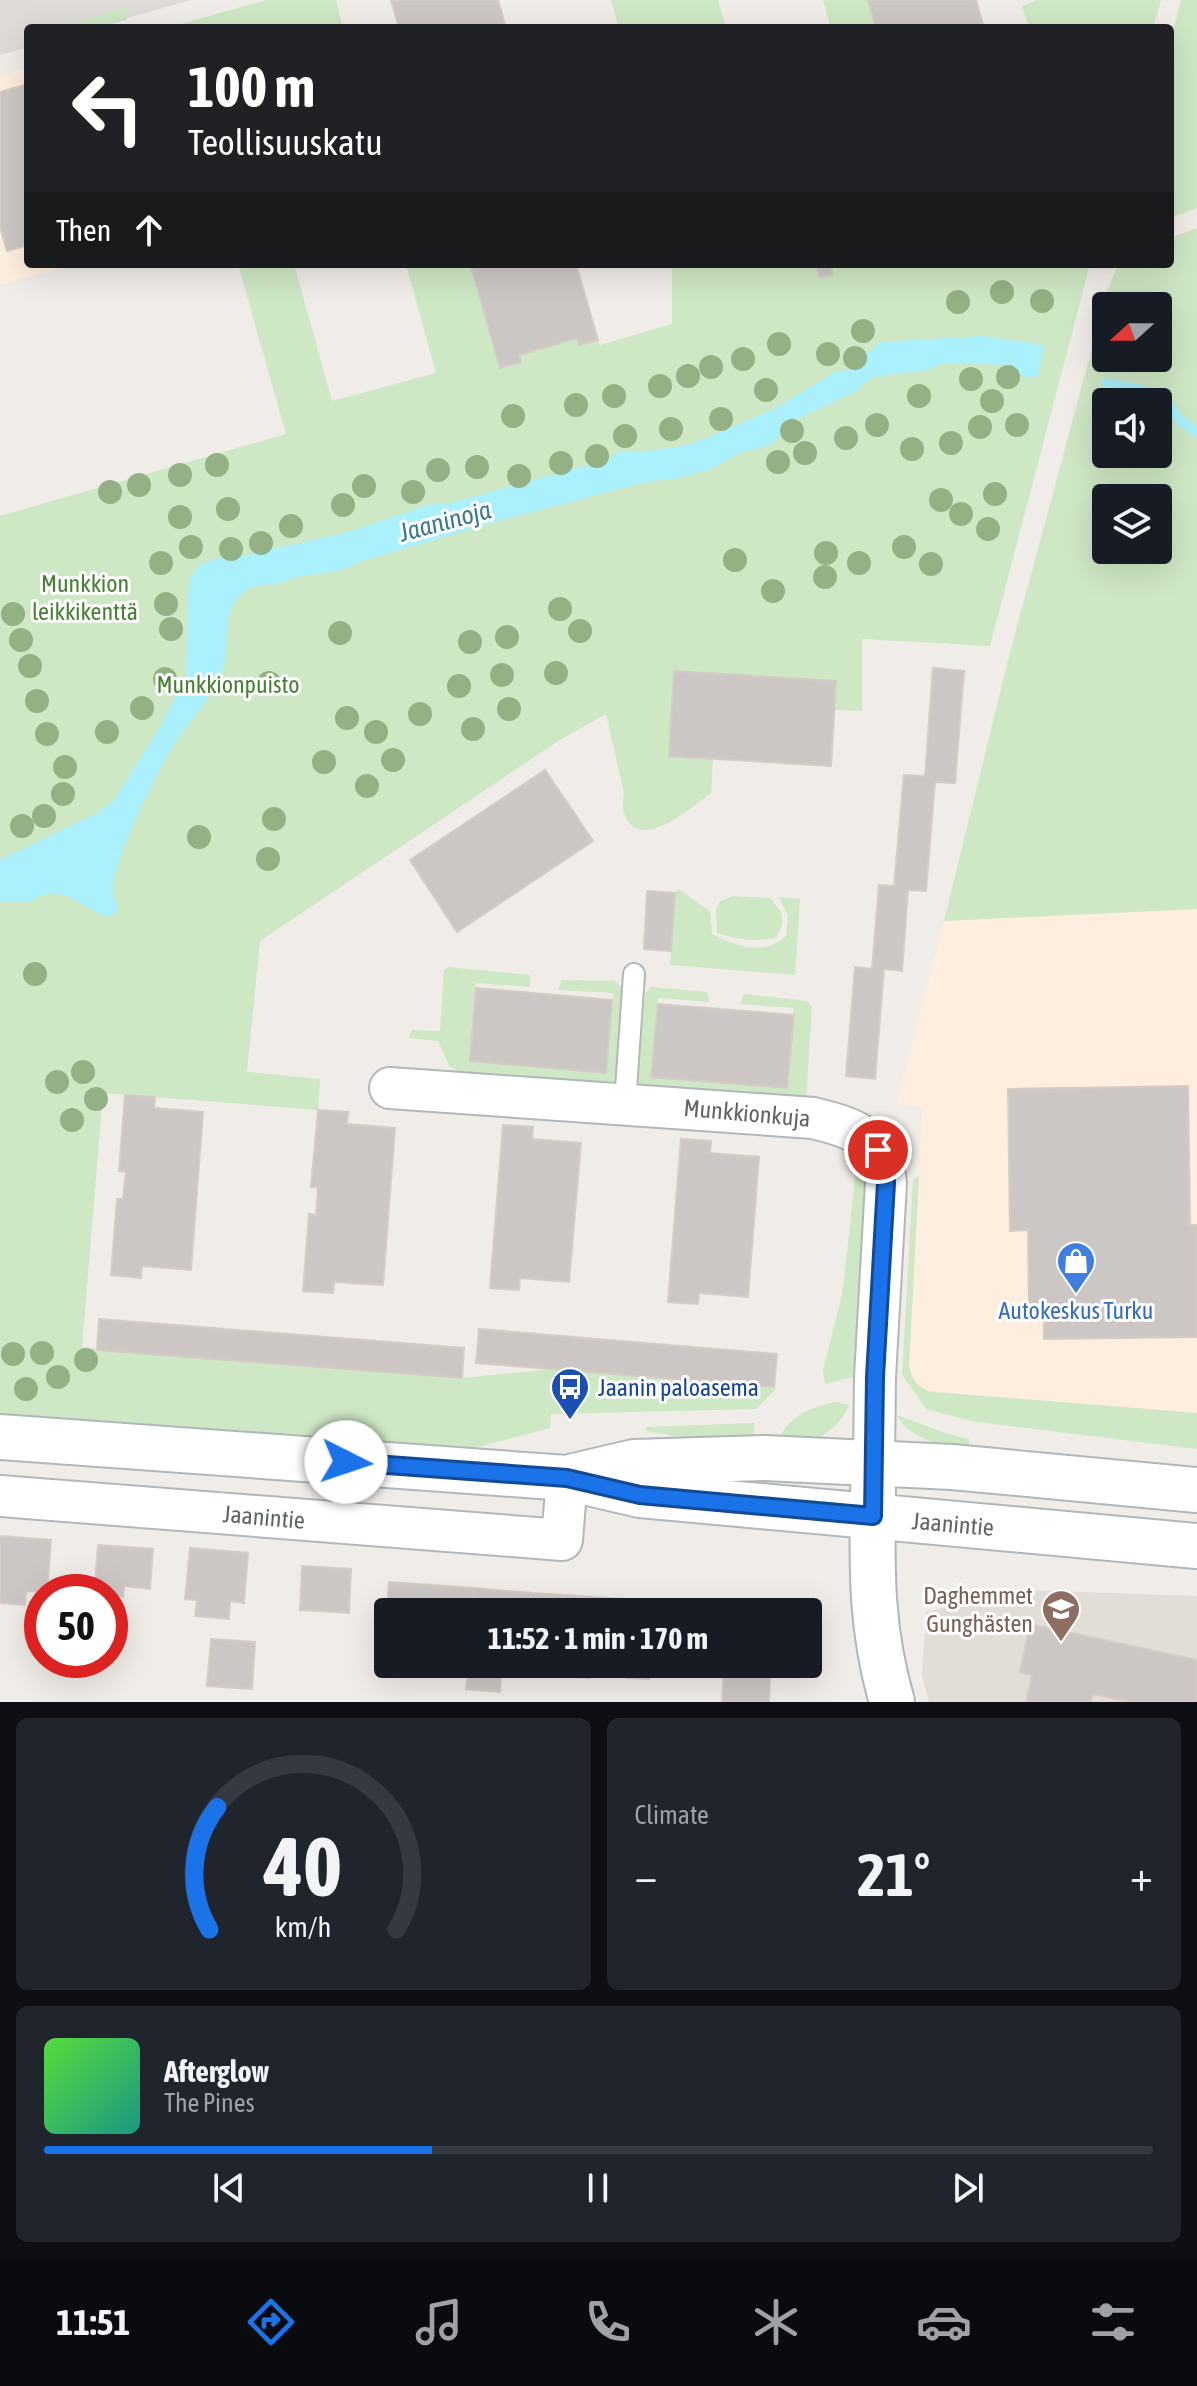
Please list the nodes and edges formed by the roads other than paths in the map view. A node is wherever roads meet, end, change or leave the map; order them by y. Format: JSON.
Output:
{"nodes":[{"id":1,"x":634,"y":974,"type":"dead end"},
{"id":2,"x":390,"y":1088,"type":"dead end"},
{"id":3,"x":625,"y":1104,"type":"junction"},
{"id":4,"x":0,"y":1437,"type":"edge"},
{"id":5,"x":874,"y":1463,"type":"junction"},
{"id":6,"x":567,"y":1478,"type":"junction"},
{"id":7,"x":1197,"y":1490,"type":"edge"},
{"id":8,"x":0,"y":1496,"type":"edge"},
{"id":9,"x":873,"y":1516,"type":"junction"},
{"id":10,"x":1197,"y":1546,"type":"edge"},
{"id":11,"x":892,"y":1702,"type":"edge"}],
"edges":[{"from":1,"to":3,"type":"lane"},
{"from":2,"to":3,"type":"street","name":"Munkkionkuja"},
{"from":3,"to":5,"type":"street","name":"Munkkionkuja"},
{"from":4,"to":6,"type":"main road","name":"Jaanintie"},
{"from":5,"to":6,"type":"main road","name":"Jaanintie"},
{"from":5,"to":7,"type":"main road","name":"Jaanintie"},
{"from":5,"to":9,"type":"main road"},
{"from":6,"to":8,"type":"street","name":"Jaanintie"},
{"from":6,"to":9,"type":"main road","name":"Jaanintie"},
{"from":9,"to":10,"type":"main road","name":"Jaanintie"},
{"from":9,"to":11,"type":"main road"}]}
